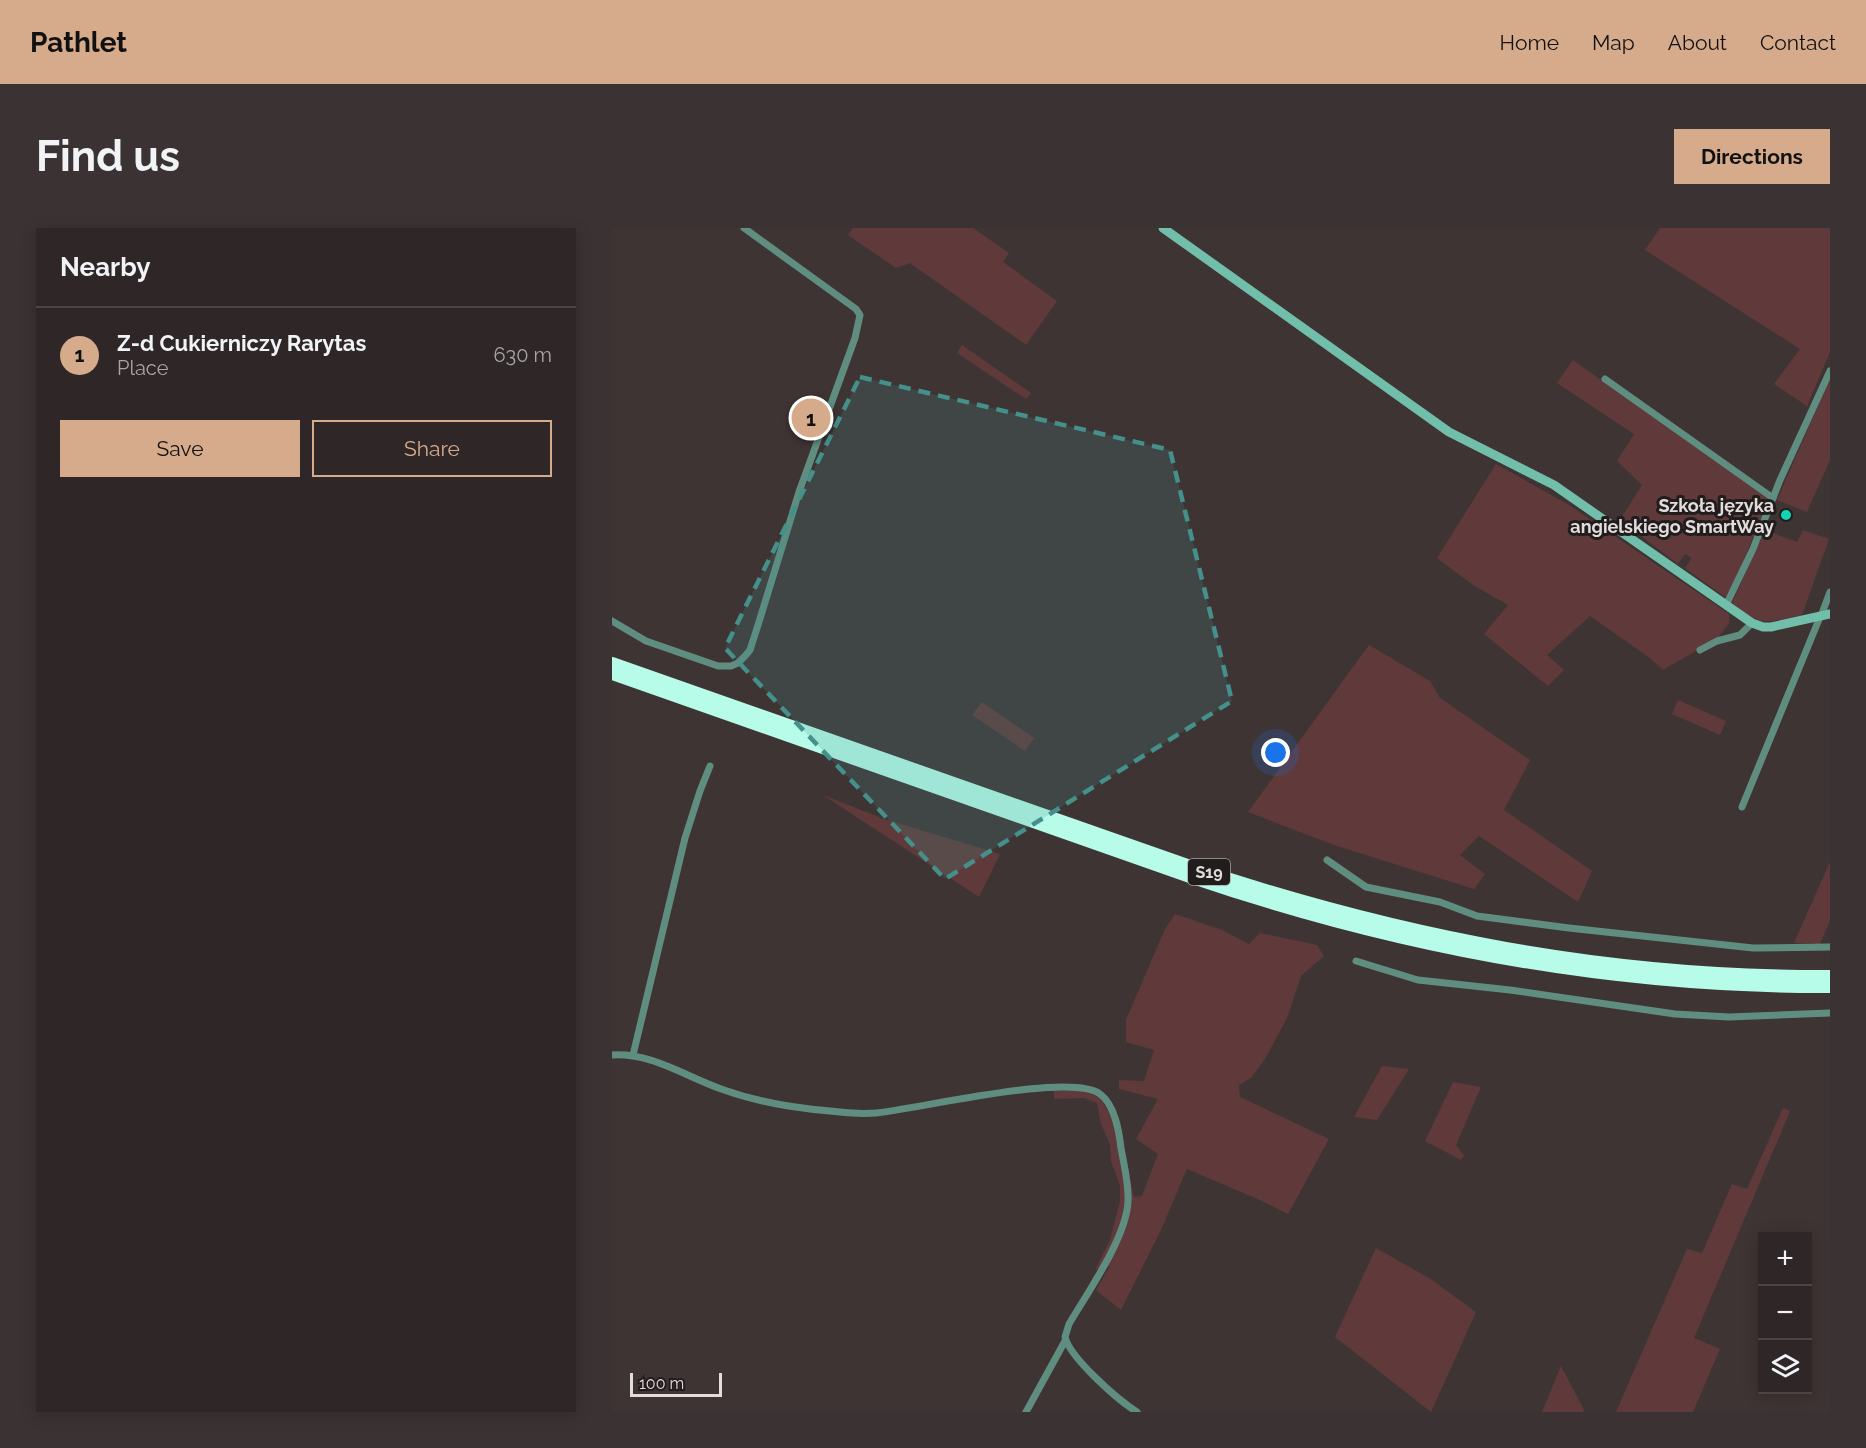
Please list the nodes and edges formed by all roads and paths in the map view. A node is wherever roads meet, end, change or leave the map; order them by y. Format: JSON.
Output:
{"nodes":[{"id":1,"x":744,"y":228,"type":"edge"},
{"id":2,"x":1163,"y":228,"type":"edge"},
{"id":3,"x":1830,"y":371,"type":"edge"},
{"id":4,"x":1605,"y":379,"type":"dead end"},
{"id":5,"x":1773,"y":498,"type":"junction"},
{"id":6,"x":1830,"y":592,"type":"edge"},
{"id":7,"x":1726,"y":604,"type":"junction"},
{"id":8,"x":1824,"y":616,"type":"edge"},
{"id":9,"x":612,"y":621,"type":"edge"},
{"id":10,"x":1752,"y":623,"type":"junction"},
{"id":11,"x":1700,"y":650,"type":"dead end"},
{"id":12,"x":612,"y":663,"type":"edge"},
{"id":13,"x":612,"y":674,"type":"edge"},
{"id":14,"x":710,"y":766,"type":"dead end"},
{"id":15,"x":1742,"y":807,"type":"dead end"},
{"id":16,"x":1327,"y":860,"type":"dead end"},
{"id":17,"x":1830,"y":947,"type":"edge"},
{"id":18,"x":1356,"y":961,"type":"dead end"},
{"id":19,"x":1830,"y":976,"type":"edge"},
{"id":20,"x":1830,"y":987,"type":"edge"},
{"id":21,"x":1830,"y":1012,"type":"edge"},
{"id":22,"x":612,"y":1055,"type":"edge"},
{"id":23,"x":633,"y":1055,"type":"junction"},
{"id":24,"x":1065,"y":1341,"type":"junction"},
{"id":25,"x":1026,"y":1412,"type":"edge"},
{"id":26,"x":1137,"y":1412,"type":"edge"}],
"edges":[{"from":1,"to":9,"type":"street"},
{"from":2,"to":7,"type":"street"},
{"from":3,"to":5,"type":"street"},
{"from":4,"to":5,"type":"street"},
{"from":5,"to":7,"type":"street"},
{"from":6,"to":8,"type":"street"},
{"from":7,"to":10,"type":"street"},
{"from":8,"to":10,"type":"street"},
{"from":8,"to":15,"type":"street"},
{"from":10,"to":11,"type":"street"},
{"from":12,"to":19,"type":"highway","number":"S19"},
{"from":13,"to":20,"type":"highway","number":"S19"},
{"from":14,"to":23,"type":"street"},
{"from":16,"to":17,"type":"street"},
{"from":18,"to":21,"type":"street"},
{"from":22,"to":23,"type":"street"},
{"from":23,"to":24,"type":"street"},
{"from":24,"to":25,"type":"street"},
{"from":24,"to":26,"type":"street"}]}
